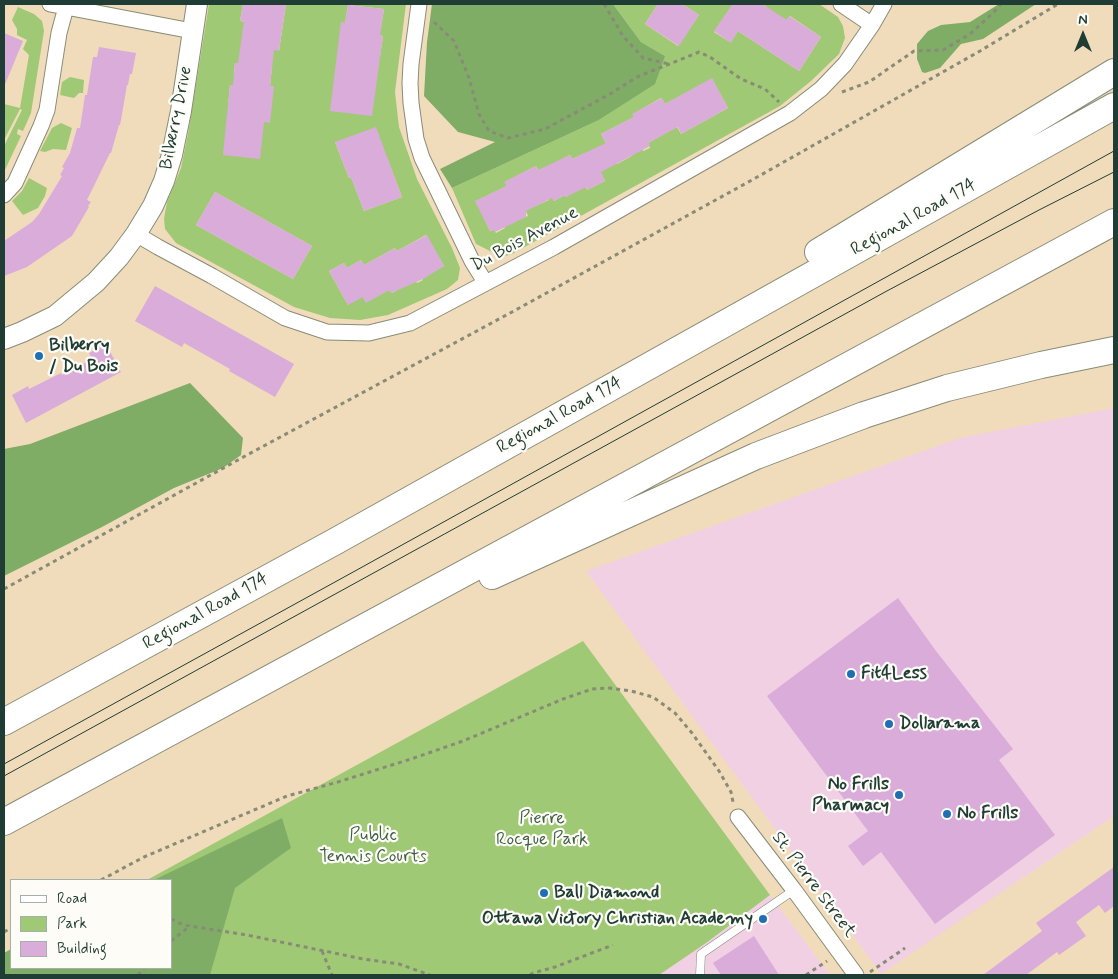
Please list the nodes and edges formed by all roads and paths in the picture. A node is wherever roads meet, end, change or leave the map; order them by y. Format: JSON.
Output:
{"nodes":[{"id":1,"x":50,"y":4,"type":"edge"},
{"id":2,"x":197,"y":4,"type":"edge"},
{"id":3,"x":419,"y":4,"type":"edge"},
{"id":4,"x":604,"y":4,"type":"edge"},
{"id":5,"x":841,"y":4,"type":"edge"},
{"id":6,"x":884,"y":4,"type":"edge"},
{"id":7,"x":1001,"y":4,"type":"edge"},
{"id":8,"x":1058,"y":4,"type":"edge"},
{"id":9,"x":66,"y":7,"type":"junction"},
{"id":10,"x":417,"y":19,"type":"junction"},
{"id":11,"x":872,"y":25,"type":"junction"},
{"id":12,"x":192,"y":32,"type":"junction"},
{"id":13,"x":670,"y":64,"type":"junction"},
{"id":14,"x":1114,"y":72,"type":"edge"},
{"id":15,"x":821,"y":89,"type":"junction"},
{"id":16,"x":1114,"y":106,"type":"edge"},
{"id":17,"x":790,"y":113,"type":"junction"},
{"id":18,"x":4,"y":196,"type":"edge"},
{"id":19,"x":1114,"y":222,"type":"edge"},
{"id":20,"x":136,"y":234,"type":"junction"},
{"id":21,"x":486,"y":282,"type":"junction"},
{"id":22,"x":4,"y":339,"type":"edge"},
{"id":23,"x":1114,"y":342,"type":"edge"},
{"id":24,"x":1114,"y":350,"type":"edge"},
{"id":25,"x":1041,"y":365,"type":"junction"},
{"id":26,"x":336,"y":541,"type":"junction"},
{"id":27,"x":4,"y":589,"type":"edge"},
{"id":28,"x":4,"y":722,"type":"edge"},
{"id":29,"x":30,"y":809,"type":"junction"},
{"id":30,"x":738,"y":818,"type":"joint"},
{"id":31,"x":4,"y":822,"type":"edge"},
{"id":32,"x":103,"y":879,"type":"edge"},
{"id":33,"x":794,"y":890,"type":"junction"},
{"id":34,"x":172,"y":919,"type":"edge"},
{"id":35,"x":190,"y":926,"type":"junction"},
{"id":36,"x":172,"y":940,"type":"edge"},
{"id":37,"x":613,"y":945,"type":"dead end"},
{"id":38,"x":904,"y":948,"type":"dead end"},
{"id":39,"x":322,"y":950,"type":"junction"},
{"id":40,"x":840,"y":953,"type":"junction"},
{"id":41,"x":332,"y":975,"type":"edge"},
{"id":42,"x":430,"y":975,"type":"edge"},
{"id":43,"x":530,"y":975,"type":"edge"},
{"id":44,"x":700,"y":975,"type":"edge"},
{"id":45,"x":806,"y":975,"type":"edge"},
{"id":46,"x":856,"y":975,"type":"edge"},
{"id":47,"x":865,"y":975,"type":"edge"}],
"edges":[{"from":1,"to":9,"type":"street"},
{"from":2,"to":12,"type":"street","name":"Bilberry Drive"},
{"from":3,"to":10,"type":"street"},
{"from":4,"to":13,"type":"path"},
{"from":5,"to":11,"type":"street"},
{"from":6,"to":11,"type":"street","name":"Du Bois Avenue"},
{"from":7,"to":15,"type":"path"},
{"from":8,"to":27,"type":"path"},
{"from":9,"to":12,"type":"street"},
{"from":9,"to":18,"type":"street"},
{"from":10,"to":13,"type":"path"},
{"from":10,"to":21,"type":"street"},
{"from":11,"to":15,"type":"street","name":"Du Bois Avenue"},
{"from":12,"to":20,"type":"street","name":"Bilberry Drive"},
{"from":13,"to":17,"type":"path"},
{"from":14,"to":26,"type":"highway"},
{"from":15,"to":17,"type":"street","name":"Du Bois Avenue"},
{"from":16,"to":26,"type":"highway","name":"Regional Road 174"},
{"from":17,"to":21,"type":"street","name":"Du Bois Avenue"},
{"from":19,"to":29,"type":"highway"},
{"from":20,"to":21,"type":"street","name":"Du Bois Avenue"},
{"from":20,"to":22,"type":"street","name":"Bilberry Drive"},
{"from":23,"to":25,"type":"highway"},
{"from":24,"to":25,"type":"highway"},
{"from":25,"to":29,"type":"highway"},
{"from":26,"to":28,"type":"highway","name":"Regional Road 174"},
{"from":29,"to":31,"type":"highway"},
{"from":30,"to":32,"type":"path"},
{"from":30,"to":33,"type":"street","name":"St. Pierre Street"},
{"from":33,"to":40,"type":"street","name":"St. Pierre Street"},
{"from":33,"to":44,"type":"lane"},
{"from":34,"to":35,"type":"path"},
{"from":35,"to":36,"type":"path"},
{"from":35,"to":39,"type":"path"},
{"from":37,"to":43,"type":"path"},
{"from":38,"to":47,"type":"path"},
{"from":39,"to":41,"type":"path"},
{"from":39,"to":42,"type":"path"},
{"from":40,"to":45,"type":"path"},
{"from":40,"to":46,"type":"street","name":"St. Pierre Street"}]}
